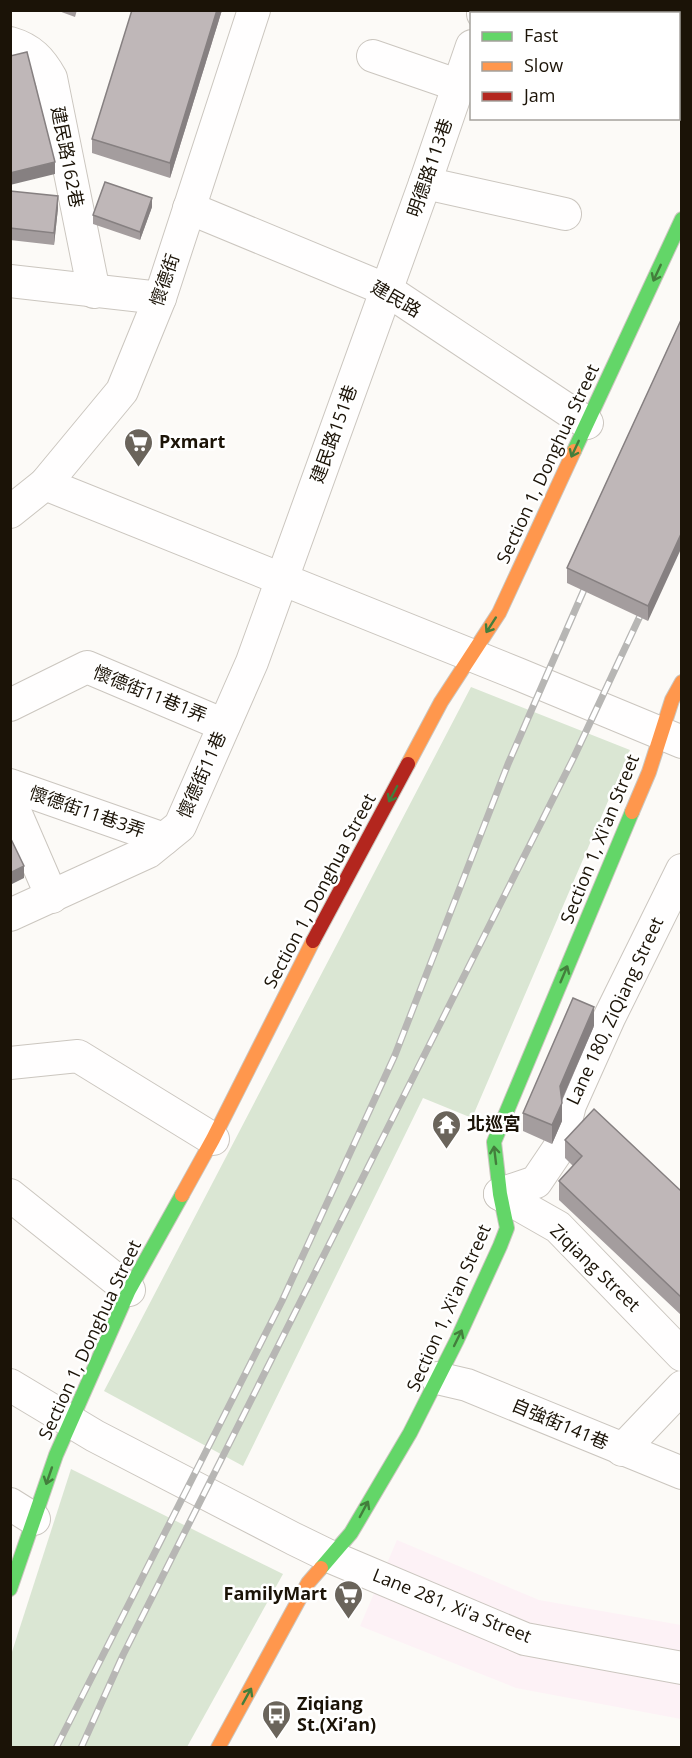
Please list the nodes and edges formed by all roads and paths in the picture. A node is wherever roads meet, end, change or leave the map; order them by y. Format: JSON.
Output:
{"nodes":[{"id":1,"x":254,"y":10,"type":"edge"},
{"id":2,"x":10,"y":43,"type":"edge"},
{"id":3,"x":373,"y":56,"type":"dead end"},
{"id":4,"x":466,"y":69,"type":"edge"},
{"id":5,"x":425,"y":183,"type":"junction"},
{"id":6,"x":189,"y":207,"type":"junction"},
{"id":7,"x":565,"y":214,"type":"dead end"},
{"id":8,"x":681,"y":219,"type":"edge"},
{"id":9,"x":10,"y":281,"type":"edge"},
{"id":10,"x":387,"y":290,"type":"junction"},
{"id":11,"x":94,"y":292,"type":"junction"},
{"id":12,"x":160,"y":298,"type":"junction"},
{"id":13,"x":587,"y":423,"type":"junction"},
{"id":14,"x":45,"y":484,"type":"junction"},
{"id":15,"x":10,"y":512,"type":"edge"},
{"id":16,"x":282,"y":579,"type":"junction"},
{"id":17,"x":471,"y":656,"type":"junction"},
{"id":18,"x":681,"y":682,"type":"edge"},
{"id":19,"x":10,"y":705,"type":"edge"},
{"id":20,"x":225,"y":725,"type":"junction"},
{"id":21,"x":671,"y":738,"type":"edge"},
{"id":22,"x":10,"y":785,"type":"edge"},
{"id":23,"x":10,"y":800,"type":"edge"},
{"id":24,"x":164,"y":839,"type":"junction"},
{"id":25,"x":681,"y":870,"type":"edge"},
{"id":26,"x":52,"y":897,"type":"junction"},
{"id":27,"x":10,"y":915,"type":"edge"},
{"id":28,"x":10,"y":1063,"type":"edge"},
{"id":29,"x":213,"y":1139,"type":"junction"},
{"id":30,"x":500,"y":1194,"type":"junction"},
{"id":31,"x":10,"y":1195,"type":"edge"},
{"id":32,"x":129,"y":1290,"type":"junction"},
{"id":33,"x":681,"y":1354,"type":"edge"},
{"id":34,"x":437,"y":1378,"type":"junction"},
{"id":35,"x":10,"y":1385,"type":"edge"},
{"id":36,"x":681,"y":1387,"type":"edge"},
{"id":37,"x":71,"y":1422,"type":"junction"},
{"id":38,"x":622,"y":1450,"type":"junction"},
{"id":39,"x":681,"y":1473,"type":"edge"},
{"id":40,"x":22,"y":1512,"type":"edge"},
{"id":41,"x":331,"y":1557,"type":"junction"},
{"id":42,"x":10,"y":1589,"type":"edge"},
{"id":43,"x":681,"y":1668,"type":"edge"},
{"id":44,"x":218,"y":1748,"type":"edge"}],
"edges":[{"from":1,"to":6,"type":"street","name":"懷德街"},
{"from":2,"to":11,"type":"street","name":"建民路162巷"},
{"from":3,"to":4,"type":"street"},
{"from":4,"to":5,"type":"street","name":"明德路113巷"},
{"from":5,"to":7,"type":"street"},
{"from":5,"to":10,"type":"street","name":"明德路113巷"},
{"from":6,"to":10,"type":"street","name":"建民路"},
{"from":6,"to":12,"type":"street","name":"懷德街"},
{"from":8,"to":13,"type":"street","name":"Section 1, Donghua Street","one_way":true},
{"from":9,"to":11,"type":"street"},
{"from":10,"to":13,"type":"street","name":"建民路"},
{"from":10,"to":16,"type":"street","name":"建民路151巷"},
{"from":11,"to":12,"type":"street"},
{"from":12,"to":14,"type":"street","name":"懷德街"},
{"from":13,"to":17,"type":"street","name":"Section 1, Donghua Street","one_way":true},
{"from":14,"to":15,"type":"street","name":"懷德街"},
{"from":14,"to":16,"type":"street"},
{"from":16,"to":17,"type":"street"},
{"from":16,"to":20,"type":"street","name":"懷德街11巷"},
{"from":17,"to":21,"type":"street"},
{"from":17,"to":29,"type":"street","name":"Section 1, Donghua Street","one_way":true},
{"from":18,"to":21,"type":"street","name":"Section 1, Xi'an Street"},
{"from":19,"to":20,"type":"street","name":"懷德街11巷1弄"},
{"from":20,"to":24,"type":"street","name":"懷德街11巷"},
{"from":30,"to":21,"type":"street","name":"Section 1, Xi'an Street","one_way":true},
{"from":22,"to":24,"type":"street","name":"懷德街11巷3弄"},
{"from":23,"to":26,"type":"street"},
{"from":24,"to":26,"type":"street","name":"懷德街11巷"},
{"from":25,"to":30,"type":"street","name":"Lane 180, ZiQiang Street"},
{"from":26,"to":27,"type":"street","name":"懷德街11巷"},
{"from":28,"to":29,"type":"street"},
{"from":29,"to":32,"type":"street","name":"Section 1, Donghua Street"},
{"from":30,"to":33,"type":"street","name":"Ziqiang Street"},
{"from":34,"to":30,"type":"street","name":"Section 1, Xi'an Street","one_way":true},
{"from":31,"to":32,"type":"street"},
{"from":32,"to":37,"type":"street","name":"Section 1, Donghua Street"},
{"from":34,"to":38,"type":"street","name":"自強街141巷"},
{"from":41,"to":34,"type":"street","name":"Section 1, Xi'an Street","one_way":true},
{"from":35,"to":37,"type":"street","name":"Lane 281, Xi'a Street"},
{"from":36,"to":38,"type":"street"},
{"from":37,"to":40,"type":"street","name":"Section 1, Donghua Street","one_way":true},
{"from":37,"to":41,"type":"street","name":"Lane 281, Xi'a Street"},
{"from":38,"to":39,"type":"street","name":"自強街141巷"},
{"from":40,"to":42,"type":"street","name":"Section 1, Donghua Street"},
{"from":41,"to":43,"type":"street","name":"Lane 281, Xi'a Street"},
{"from":44,"to":41,"type":"street","name":"Section 1, Xi'an Street","one_way":true}]}
